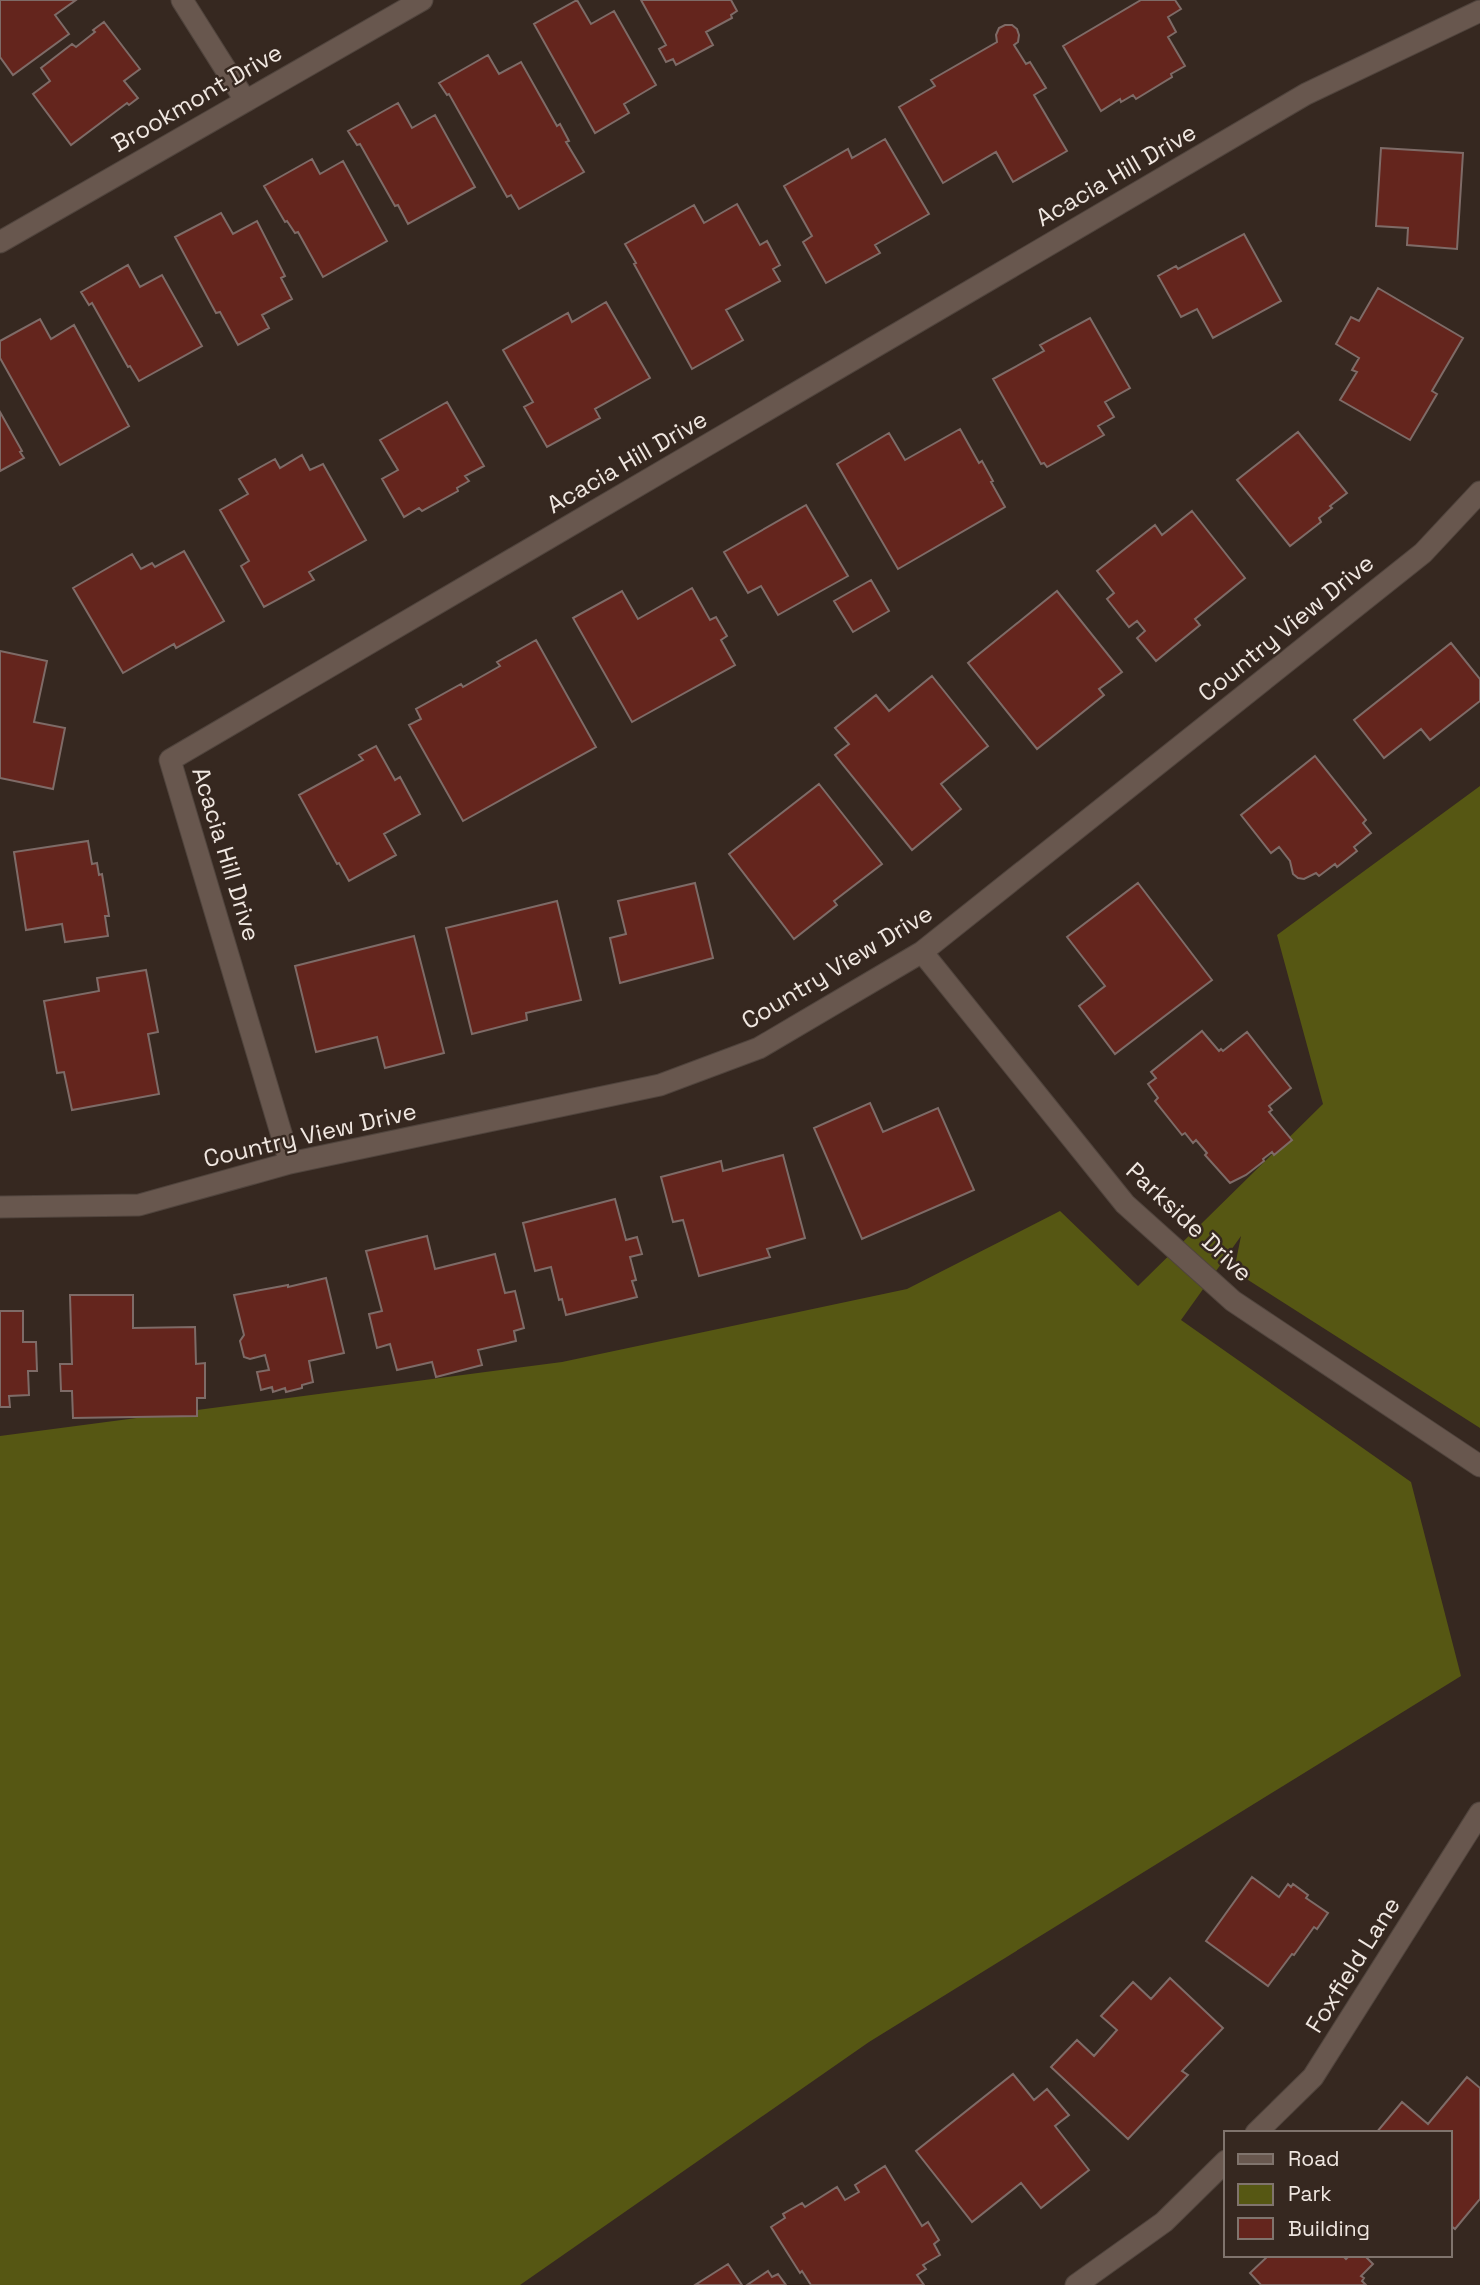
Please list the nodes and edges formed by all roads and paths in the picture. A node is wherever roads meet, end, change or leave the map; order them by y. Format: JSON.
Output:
{"nodes":[{"id":1,"x":182,"y":0,"type":"edge"},
{"id":2,"x":422,"y":0,"type":"edge"},
{"id":3,"x":1480,"y":11,"type":"edge"},
{"id":4,"x":246,"y":100,"type":"junction"},
{"id":5,"x":0,"y":242,"type":"edge"},
{"id":6,"x":1480,"y":492,"type":"edge"},
{"id":7,"x":922,"y":952,"type":"junction"},
{"id":8,"x":290,"y":1163,"type":"junction"},
{"id":9,"x":0,"y":1207,"type":"edge"},
{"id":10,"x":1480,"y":1466,"type":"edge"},
{"id":11,"x":1480,"y":1813,"type":"edge"},
{"id":12,"x":1258,"y":2131,"type":"edge"},
{"id":13,"x":1224,"y":2163,"type":"edge"},
{"id":14,"x":1076,"y":2285,"type":"edge"}],
"edges":[{"from":1,"to":4,"type":"street"},
{"from":2,"to":4,"type":"street","name":"Brookmont Drive"},
{"from":3,"to":8,"type":"street","name":"Acacia Hill Drive"},
{"from":4,"to":5,"type":"street","name":"Brookmont Drive"},
{"from":6,"to":7,"type":"street","name":"Country View Drive"},
{"from":7,"to":8,"type":"street","name":"Country View Drive"},
{"from":7,"to":10,"type":"street","name":"Parkside Drive"},
{"from":8,"to":9,"type":"street","name":"Country View Drive"},
{"from":11,"to":12,"type":"street","name":"Foxfield Lane"},
{"from":13,"to":14,"type":"street"}]}
